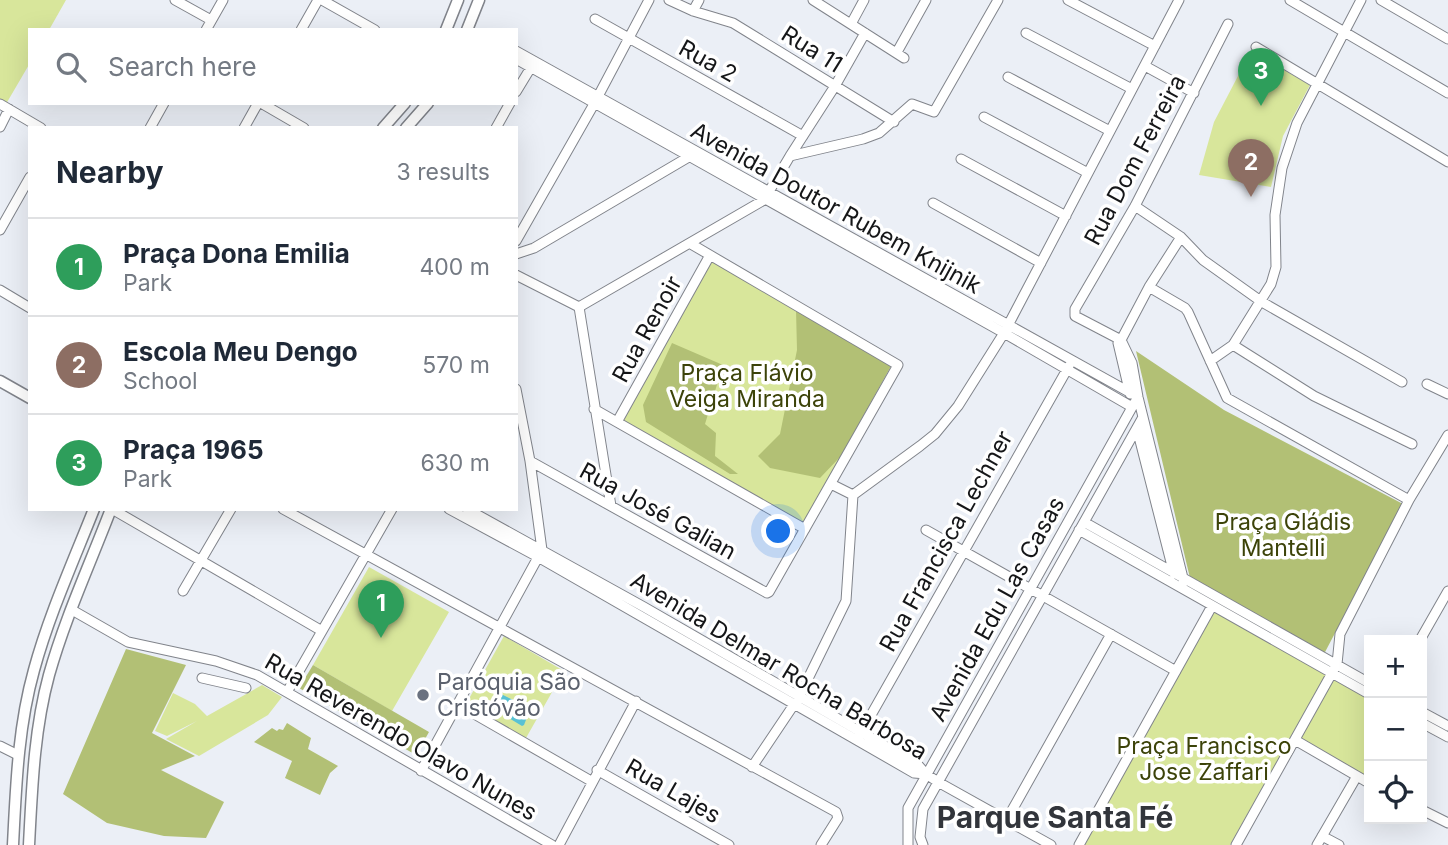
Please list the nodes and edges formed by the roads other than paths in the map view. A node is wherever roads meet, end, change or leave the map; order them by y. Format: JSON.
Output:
{"nodes":[{"id":1,"x":175,"y":0,"type":"edge"},
{"id":2,"x":223,"y":0,"type":"edge"},
{"id":3,"x":320,"y":0,"type":"edge"},
{"id":4,"x":458,"y":0,"type":"edge"},
{"id":5,"x":479,"y":0,"type":"edge"},
{"id":6,"x":649,"y":0,"type":"edge"},
{"id":7,"x":669,"y":0,"type":"edge"},
{"id":8,"x":699,"y":0,"type":"edge"},
{"id":9,"x":813,"y":0,"type":"edge"},
{"id":10,"x":864,"y":0,"type":"edge"},
{"id":11,"x":926,"y":0,"type":"edge"},
{"id":12,"x":998,"y":0,"type":"edge"},
{"id":13,"x":1068,"y":0,"type":"edge"},
{"id":14,"x":1290,"y":0,"type":"edge"},
{"id":15,"x":1361,"y":0,"type":"edge"},
{"id":16,"x":1381,"y":0,"type":"edge"},
{"id":17,"x":1176,"y":1,"type":"edge"},
{"id":18,"x":692,"y":11,"type":"junction"},
{"id":19,"x":595,"y":19,"type":"dead end"},
{"id":20,"x":211,"y":20,"type":"junction"},
{"id":21,"x":851,"y":24,"type":"junction"},
{"id":22,"x":1228,"y":24,"type":"dead end"},
{"id":23,"x":207,"y":28,"type":"edge"},
{"id":24,"x":302,"y":28,"type":"edge"},
{"id":25,"x":371,"y":28,"type":"edge"},
{"id":26,"x":447,"y":28,"type":"edge"},
{"id":27,"x":472,"y":28,"type":"edge"},
{"id":28,"x":1344,"y":31,"type":"junction"},
{"id":29,"x":865,"y":33,"type":"junction"},
{"id":30,"x":1026,"y":33,"type":"dead end"},
{"id":31,"x":628,"y":39,"type":"junction"},
{"id":32,"x":1448,"y":39,"type":"edge"},
{"id":33,"x":1155,"y":46,"type":"junction"},
{"id":34,"x":1256,"y":47,"type":"dead end"},
{"id":35,"x":518,"y":53,"type":"edge"},
{"id":36,"x":518,"y":61,"type":"edge"},
{"id":37,"x":533,"y":65,"type":"junction"},
{"id":38,"x":1145,"y":66,"type":"junction"},
{"id":39,"x":1008,"y":77,"type":"dead end"},
{"id":40,"x":1317,"y":83,"type":"junction"},
{"id":41,"x":835,"y":86,"type":"junction"},
{"id":42,"x":1132,"y":89,"type":"junction"},
{"id":43,"x":518,"y":90,"type":"edge"},
{"id":44,"x":1194,"y":93,"type":"junction"},
{"id":45,"x":1448,"y":93,"type":"edge"},
{"id":46,"x":596,"y":100,"type":"junction"},
{"id":47,"x":0,"y":104,"type":"edge"},
{"id":48,"x":163,"y":105,"type":"edge"},
{"id":49,"x":259,"y":105,"type":"edge"},
{"id":50,"x":264,"y":105,"type":"edge"},
{"id":51,"x":403,"y":105,"type":"edge"},
{"id":52,"x":426,"y":105,"type":"edge"},
{"id":53,"x":509,"y":105,"type":"edge"},
{"id":54,"x":9,"y":110,"type":"junction"},
{"id":55,"x":984,"y":117,"type":"dead end"},
{"id":56,"x":894,"y":122,"type":"junction"},
{"id":57,"x":37,"y":126,"type":"edge"},
{"id":58,"x":151,"y":126,"type":"edge"},
{"id":59,"x":245,"y":126,"type":"edge"},
{"id":60,"x":300,"y":126,"type":"edge"},
{"id":61,"x":385,"y":126,"type":"edge"},
{"id":62,"x":408,"y":126,"type":"edge"},
{"id":63,"x":497,"y":126,"type":"edge"},
{"id":64,"x":0,"y":127,"type":"edge"},
{"id":65,"x":1110,"y":131,"type":"junction"},
{"id":66,"x":803,"y":136,"type":"junction"},
{"id":67,"x":693,"y":155,"type":"junction"},
{"id":68,"x":790,"y":156,"type":"junction"},
{"id":69,"x":961,"y":159,"type":"dead end"},
{"id":70,"x":1448,"y":162,"type":"edge"},
{"id":71,"x":1088,"y":173,"type":"junction"},
{"id":72,"x":28,"y":181,"type":"edge"},
{"id":73,"x":766,"y":196,"type":"junction"},
{"id":74,"x":933,"y":203,"type":"dead end"},
{"id":75,"x":1135,"y":206,"type":"junction"},
{"id":76,"x":1066,"y":216,"type":"junction"},
{"id":77,"x":0,"y":230,"type":"edge"},
{"id":78,"x":518,"y":237,"type":"edge"},
{"id":79,"x":1181,"y":237,"type":"junction"},
{"id":80,"x":691,"y":244,"type":"junction"},
{"id":81,"x":518,"y":253,"type":"edge"},
{"id":82,"x":710,"y":255,"type":"junction"},
{"id":83,"x":1041,"y":264,"type":"junction"},
{"id":84,"x":518,"y":276,"type":"edge"},
{"id":85,"x":1149,"y":287,"type":"junction"},
{"id":86,"x":0,"y":290,"type":"edge"},
{"id":87,"x":1262,"y":302,"type":"junction"},
{"id":88,"x":28,"y":307,"type":"edge"},
{"id":89,"x":579,"y":307,"type":"junction"},
{"id":90,"x":1006,"y":329,"type":"junction"},
{"id":91,"x":1119,"y":339,"type":"junction"},
{"id":92,"x":1233,"y":345,"type":"junction"},
{"id":93,"x":1210,"y":361,"type":"junction"},
{"id":94,"x":1069,"y":365,"type":"junction"},
{"id":95,"x":0,"y":381,"type":"edge"},
{"id":96,"x":1402,"y":382,"type":"dead end"},
{"id":97,"x":1427,"y":384,"type":"dead end"},
{"id":98,"x":1448,"y":394,"type":"edge"},
{"id":99,"x":1134,"y":395,"type":"junction"},
{"id":100,"x":28,"y":397,"type":"edge"},
{"id":101,"x":518,"y":399,"type":"edge"},
{"id":102,"x":1132,"y":407,"type":"junction"},
{"id":103,"x":594,"y":409,"type":"junction"},
{"id":104,"x":1143,"y":417,"type":"junction"},
{"id":105,"x":617,"y":422,"type":"junction"},
{"id":106,"x":1136,"y":429,"type":"junction"},
{"id":107,"x":1448,"y":435,"type":"edge"},
{"id":108,"x":1412,"y":444,"type":"dead end"},
{"id":109,"x":530,"y":461,"type":"junction"},
{"id":110,"x":831,"y":484,"type":"junction"},
{"id":111,"x":853,"y":495,"type":"junction"},
{"id":112,"x":1409,"y":500,"type":"junction"},
{"id":113,"x":611,"y":506,"type":"junction"},
{"id":114,"x":93,"y":511,"type":"edge"},
{"id":115,"x":111,"y":511,"type":"edge"},
{"id":116,"x":115,"y":511,"type":"edge"},
{"id":117,"x":230,"y":511,"type":"edge"},
{"id":118,"x":287,"y":511,"type":"edge"},
{"id":119,"x":391,"y":511,"type":"edge"},
{"id":120,"x":454,"y":511,"type":"edge"},
{"id":121,"x":468,"y":511,"type":"edge"},
{"id":122,"x":470,"y":511,"type":"edge"},
{"id":123,"x":470,"y":520,"type":"junction"},
{"id":124,"x":1082,"y":526,"type":"junction"},
{"id":125,"x":805,"y":529,"type":"junction"},
{"id":126,"x":926,"y":530,"type":"dead end"},
{"id":127,"x":962,"y":550,"type":"junction"},
{"id":128,"x":540,"y":554,"type":"junction"},
{"id":129,"x":366,"y":556,"type":"junction"},
{"id":130,"x":201,"y":561,"type":"junction"},
{"id":131,"x":1174,"y":573,"type":"junction"},
{"id":132,"x":1184,"y":579,"type":"junction"},
{"id":133,"x":1176,"y":586,"type":"junction"},
{"id":134,"x":1030,"y":589,"type":"junction"},
{"id":135,"x":183,"y":591,"type":"dead end"},
{"id":136,"x":1448,"y":591,"type":"edge"},
{"id":137,"x":1186,"y":592,"type":"junction"},
{"id":138,"x":1042,"y":596,"type":"junction"},
{"id":139,"x":1212,"y":606,"type":"junction"},
{"id":140,"x":72,"y":610,"type":"junction"},
{"id":141,"x":498,"y":628,"type":"junction"},
{"id":142,"x":322,"y":631,"type":"junction"},
{"id":143,"x":1111,"y":634,"type":"junction"},
{"id":144,"x":1423,"y":635,"type":"edge"},
{"id":145,"x":1334,"y":669,"type":"junction"},
{"id":146,"x":1176,"y":671,"type":"junction"},
{"id":147,"x":202,"y":678,"type":"dead end"},
{"id":148,"x":1364,"y":680,"type":"edge"},
{"id":149,"x":246,"y":688,"type":"dead end"},
{"id":150,"x":1364,"y":690,"type":"edge"},
{"id":151,"x":288,"y":692,"type":"junction"},
{"id":152,"x":636,"y":701,"type":"junction"},
{"id":153,"x":796,"y":701,"type":"junction"},
{"id":154,"x":457,"y":704,"type":"junction"},
{"id":155,"x":1427,"y":715,"type":"edge"},
{"id":156,"x":1427,"y":726,"type":"edge"},
{"id":157,"x":1448,"y":726,"type":"edge"},
{"id":158,"x":859,"y":737,"type":"junction"},
{"id":159,"x":1448,"y":737,"type":"edge"},
{"id":160,"x":1294,"y":740,"type":"junction"},
{"id":161,"x":0,"y":746,"type":"edge"},
{"id":162,"x":18,"y":755,"type":"junction"},
{"id":163,"x":752,"y":767,"type":"junction"},
{"id":164,"x":597,"y":770,"type":"junction"},
{"id":165,"x":421,"y":771,"type":"junction"},
{"id":166,"x":926,"y":774,"type":"junction"},
{"id":167,"x":1357,"y":776,"type":"junction"},
{"id":168,"x":1364,"y":780,"type":"edge"},
{"id":169,"x":591,"y":781,"type":"junction"},
{"id":170,"x":938,"y":782,"type":"junction"},
{"id":171,"x":1427,"y":812,"type":"edge"},
{"id":172,"x":1006,"y":821,"type":"junction"},
{"id":173,"x":1448,"y":823,"type":"edge"},
{"id":174,"x":1322,"y":836,"type":"junction"},
{"id":175,"x":13,"y":845,"type":"edge"},
{"id":176,"x":29,"y":845,"type":"edge"},
{"id":177,"x":552,"y":845,"type":"edge"},
{"id":178,"x":559,"y":845,"type":"edge"},
{"id":179,"x":729,"y":845,"type":"edge"},
{"id":180,"x":821,"y":845,"type":"edge"},
{"id":181,"x":908,"y":845,"type":"edge"},
{"id":182,"x":923,"y":845,"type":"edge"},
{"id":183,"x":1051,"y":845,"type":"edge"},
{"id":184,"x":1079,"y":845,"type":"edge"},
{"id":185,"x":1236,"y":845,"type":"edge"},
{"id":186,"x":1317,"y":845,"type":"edge"},
{"id":187,"x":1339,"y":845,"type":"edge"}],
"edges":[{"from":1,"to":20,"type":"street"},
{"from":2,"to":20,"type":"street"},
{"from":3,"to":24,"type":"street"},
{"from":3,"to":25,"type":"street"},
{"from":4,"to":26,"type":"main road"},
{"from":5,"to":27,"type":"main road"},
{"from":6,"to":31,"type":"street"},
{"from":7,"to":18,"type":"street","name":"Rua 11"},
{"from":8,"to":18,"type":"street"},
{"from":9,"to":21,"type":"street"},
{"from":10,"to":21,"type":"street"},
{"from":11,"to":29,"type":"street"},
{"from":12,"to":56,"type":"street"},
{"from":13,"to":33,"type":"street"},
{"from":14,"to":28,"type":"street"},
{"from":15,"to":28,"type":"street"},
{"from":16,"to":32,"type":"street"},
{"from":17,"to":33,"type":"street"},
{"from":18,"to":41,"type":"street","name":"Rua 11"},
{"from":19,"to":31,"type":"street","name":"Rua 2"},
{"from":20,"to":23,"type":"street"},
{"from":21,"to":29,"type":"street"},
{"from":22,"to":44,"type":"street","name":"Rua Dom Ferreira"},
{"from":28,"to":40,"type":"street"},
{"from":28,"to":45,"type":"street"},
{"from":29,"to":41,"type":"street"},
{"from":30,"to":42,"type":"street"},
{"from":31,"to":46,"type":"street"},
{"from":31,"to":66,"type":"street","name":"Rua 2"},
{"from":33,"to":38,"type":"street"},
{"from":34,"to":40,"type":"street"},
{"from":35,"to":37,"type":"street","name":"Avenida Doutor Rubem Knijnik"},
{"from":36,"to":37,"type":"street","name":"Avenida Doutor Rubem Knijnik"},
{"from":37,"to":43,"type":"street"},
{"from":37,"to":46,"type":"street","name":"Avenida Doutor Rubem Knijnik"},
{"from":38,"to":42,"type":"street"},
{"from":38,"to":44,"type":"street"},
{"from":39,"to":65,"type":"street"},
{"from":40,"to":70,"type":"street"},
{"from":40,"to":87,"type":"street"},
{"from":41,"to":56,"type":"street","name":"Rua 11"},
{"from":41,"to":66,"type":"street"},
{"from":42,"to":65,"type":"street"},
{"from":44,"to":75,"type":"street","name":"Rua Dom Ferreira"},
{"from":46,"to":67,"type":"street","name":"Avenida Doutor Rubem Knijnik"},
{"from":46,"to":78,"type":"street"},
{"from":47,"to":54,"type":"street"},
{"from":48,"to":58,"type":"street"},
{"from":49,"to":59,"type":"street"},
{"from":50,"to":60,"type":"street"},
{"from":51,"to":61,"type":"main road"},
{"from":52,"to":62,"type":"main road"},
{"from":53,"to":63,"type":"street"},
{"from":54,"to":57,"type":"street"},
{"from":54,"to":64,"type":"street"},
{"from":55,"to":71,"type":"street"},
{"from":56,"to":68,"type":"street"},
{"from":65,"to":71,"type":"street"},
{"from":66,"to":68,"type":"street"},
{"from":67,"to":73,"type":"street","name":"Avenida Doutor Rubem Knijnik"},
{"from":67,"to":81,"type":"street"},
{"from":68,"to":73,"type":"street"},
{"from":69,"to":76,"type":"street"},
{"from":71,"to":76,"type":"street"},
{"from":72,"to":77,"type":"street"},
{"from":73,"to":80,"type":"street"},
{"from":73,"to":90,"type":"street","name":"Avenida Doutor Rubem Knijnik"},
{"from":74,"to":83,"type":"street"},
{"from":75,"to":79,"type":"street"},
{"from":75,"to":91,"type":"street","name":"Rua Dom Ferreira"},
{"from":76,"to":83,"type":"street"},
{"from":79,"to":85,"type":"street"},
{"from":79,"to":87,"type":"street"},
{"from":80,"to":82,"type":"street"},
{"from":80,"to":89,"type":"street"},
{"from":82,"to":105,"type":"street","name":"Rua Renoir"},
{"from":82,"to":110,"type":"street"},
{"from":83,"to":90,"type":"street"},
{"from":84,"to":89,"type":"street"},
{"from":85,"to":91,"type":"street"},
{"from":85,"to":93,"type":"street"},
{"from":86,"to":88,"type":"street"},
{"from":87,"to":92,"type":"street"},
{"from":87,"to":96,"type":"street"},
{"from":89,"to":103,"type":"street"},
{"from":90,"to":94,"type":"street","name":"Avenida Doutor Rubem Knijnik"},
{"from":90,"to":111,"type":"street"},
{"from":91,"to":99,"type":"street"},
{"from":92,"to":93,"type":"street"},
{"from":92,"to":108,"type":"street"},
{"from":93,"to":112,"type":"street"},
{"from":94,"to":99,"type":"street","name":"Avenida Doutor Rubem Knijnik"},
{"from":94,"to":102,"type":"street","name":"Avenida Doutor Rubem Knijnik"},
{"from":94,"to":127,"type":"street","name":"Rua Francisca Lechner"},
{"from":95,"to":100,"type":"main road"},
{"from":97,"to":98,"type":"street"},
{"from":99,"to":102,"type":"street","name":"Avenida Edu Las Casas"},
{"from":99,"to":104,"type":"street"},
{"from":101,"to":109,"type":"street"},
{"from":102,"to":106,"type":"street"},
{"from":102,"to":134,"type":"street","name":"Avenida Edu Las Casas"},
{"from":103,"to":105,"type":"street"},
{"from":103,"to":113,"type":"street"},
{"from":104,"to":106,"type":"street","name":"Avenida Edu Las Casas"},
{"from":104,"to":132,"type":"street"},
{"from":105,"to":125,"type":"street"},
{"from":106,"to":124,"type":"street","name":"Avenida Edu Las Casas"},
{"from":106,"to":131,"type":"street"},
{"from":107,"to":112,"type":"street"},
{"from":109,"to":113,"type":"street","name":"Rua José Galian"},
{"from":109,"to":128,"type":"street"},
{"from":110,"to":111,"type":"street"},
{"from":110,"to":125,"type":"street"},
{"from":111,"to":153,"type":"street"},
{"from":112,"to":145,"type":"street"},
{"from":113,"to":125,"type":"street","name":"Rua José Galian"},
{"from":114,"to":162,"type":"main road"},
{"from":115,"to":140,"type":"main road"},
{"from":116,"to":130,"type":"street"},
{"from":117,"to":130,"type":"street"},
{"from":118,"to":129,"type":"street"},
{"from":119,"to":129,"type":"street"},
{"from":120,"to":123,"type":"street","name":"Avenida Delmar Rocha Barbosa"},
{"from":121,"to":123,"type":"street"},
{"from":122,"to":128,"type":"street","name":"Avenida Delmar Rocha Barbosa"},
{"from":123,"to":128,"type":"street","name":"Avenida Delmar Rocha Barbosa"},
{"from":124,"to":131,"type":"street"},
{"from":124,"to":133,"type":"street"},
{"from":124,"to":138,"type":"street","name":"Avenida Edu Las Casas"},
{"from":126,"to":127,"type":"street"},
{"from":127,"to":134,"type":"street"},
{"from":127,"to":158,"type":"street","name":"Rua Francisca Lechner"},
{"from":128,"to":141,"type":"street"},
{"from":128,"to":153,"type":"street","name":"Avenida Delmar Rocha Barbosa"},
{"from":129,"to":141,"type":"street"},
{"from":129,"to":142,"type":"street"},
{"from":130,"to":135,"type":"street"},
{"from":130,"to":142,"type":"street"},
{"from":131,"to":132,"type":"street"},
{"from":131,"to":133,"type":"street"},
{"from":132,"to":137,"type":"street"},
{"from":132,"to":145,"type":"street"},
{"from":133,"to":137,"type":"street"},
{"from":134,"to":138,"type":"street"},
{"from":134,"to":166,"type":"street","name":"Avenida Edu Las Casas"},
{"from":136,"to":144,"type":"street"},
{"from":137,"to":139,"type":"street"},
{"from":138,"to":143,"type":"street"},
{"from":138,"to":170,"type":"street","name":"Avenida Edu Las Casas"},
{"from":139,"to":145,"type":"street"},
{"from":139,"to":146,"type":"street"},
{"from":140,"to":151,"type":"street","name":"Rua Reverendo Olavo Nunes"},
{"from":140,"to":176,"type":"main road"},
{"from":141,"to":152,"type":"street"},
{"from":141,"to":154,"type":"street"},
{"from":142,"to":151,"type":"street"},
{"from":143,"to":146,"type":"street"},
{"from":143,"to":172,"type":"street"},
{"from":145,"to":148,"type":"street"},
{"from":145,"to":150,"type":"street"},
{"from":145,"to":160,"type":"street"},
{"from":146,"to":184,"type":"street"},
{"from":147,"to":149,"type":"street"},
{"from":151,"to":165,"type":"street","name":"Rua Reverendo Olavo Nunes"},
{"from":152,"to":163,"type":"street"},
{"from":152,"to":164,"type":"street"},
{"from":153,"to":158,"type":"street","name":"Avenida Delmar Rocha Barbosa"},
{"from":153,"to":163,"type":"street"},
{"from":154,"to":165,"type":"street"},
{"from":154,"to":169,"type":"street"},
{"from":155,"to":157,"type":"street"},
{"from":156,"to":159,"type":"street"},
{"from":158,"to":166,"type":"street","name":"Avenida Delmar Rocha Barbosa"},
{"from":160,"to":167,"type":"street"},
{"from":160,"to":185,"type":"street"},
{"from":161,"to":162,"type":"street"},
{"from":162,"to":175,"type":"main road"},
{"from":163,"to":180,"type":"street"},
{"from":164,"to":169,"type":"street"},
{"from":164,"to":179,"type":"street","name":"Rua Lajes"},
{"from":165,"to":177,"type":"street","name":"Rua Reverendo Olavo Nunes"},
{"from":166,"to":170,"type":"street","name":"Avenida Delmar Rocha Barbosa"},
{"from":166,"to":181,"type":"street","name":"Avenida Edu Las Casas"},
{"from":167,"to":168,"type":"street"},
{"from":167,"to":174,"type":"street"},
{"from":169,"to":178,"type":"street"},
{"from":170,"to":172,"type":"street","name":"Avenida Delmar Rocha Barbosa"},
{"from":170,"to":182,"type":"street","name":"Avenida Edu Las Casas"},
{"from":171,"to":173,"type":"street"},
{"from":172,"to":183,"type":"street","name":"Avenida Delmar Rocha Barbosa"},
{"from":174,"to":186,"type":"street"},
{"from":174,"to":187,"type":"street"}]}
